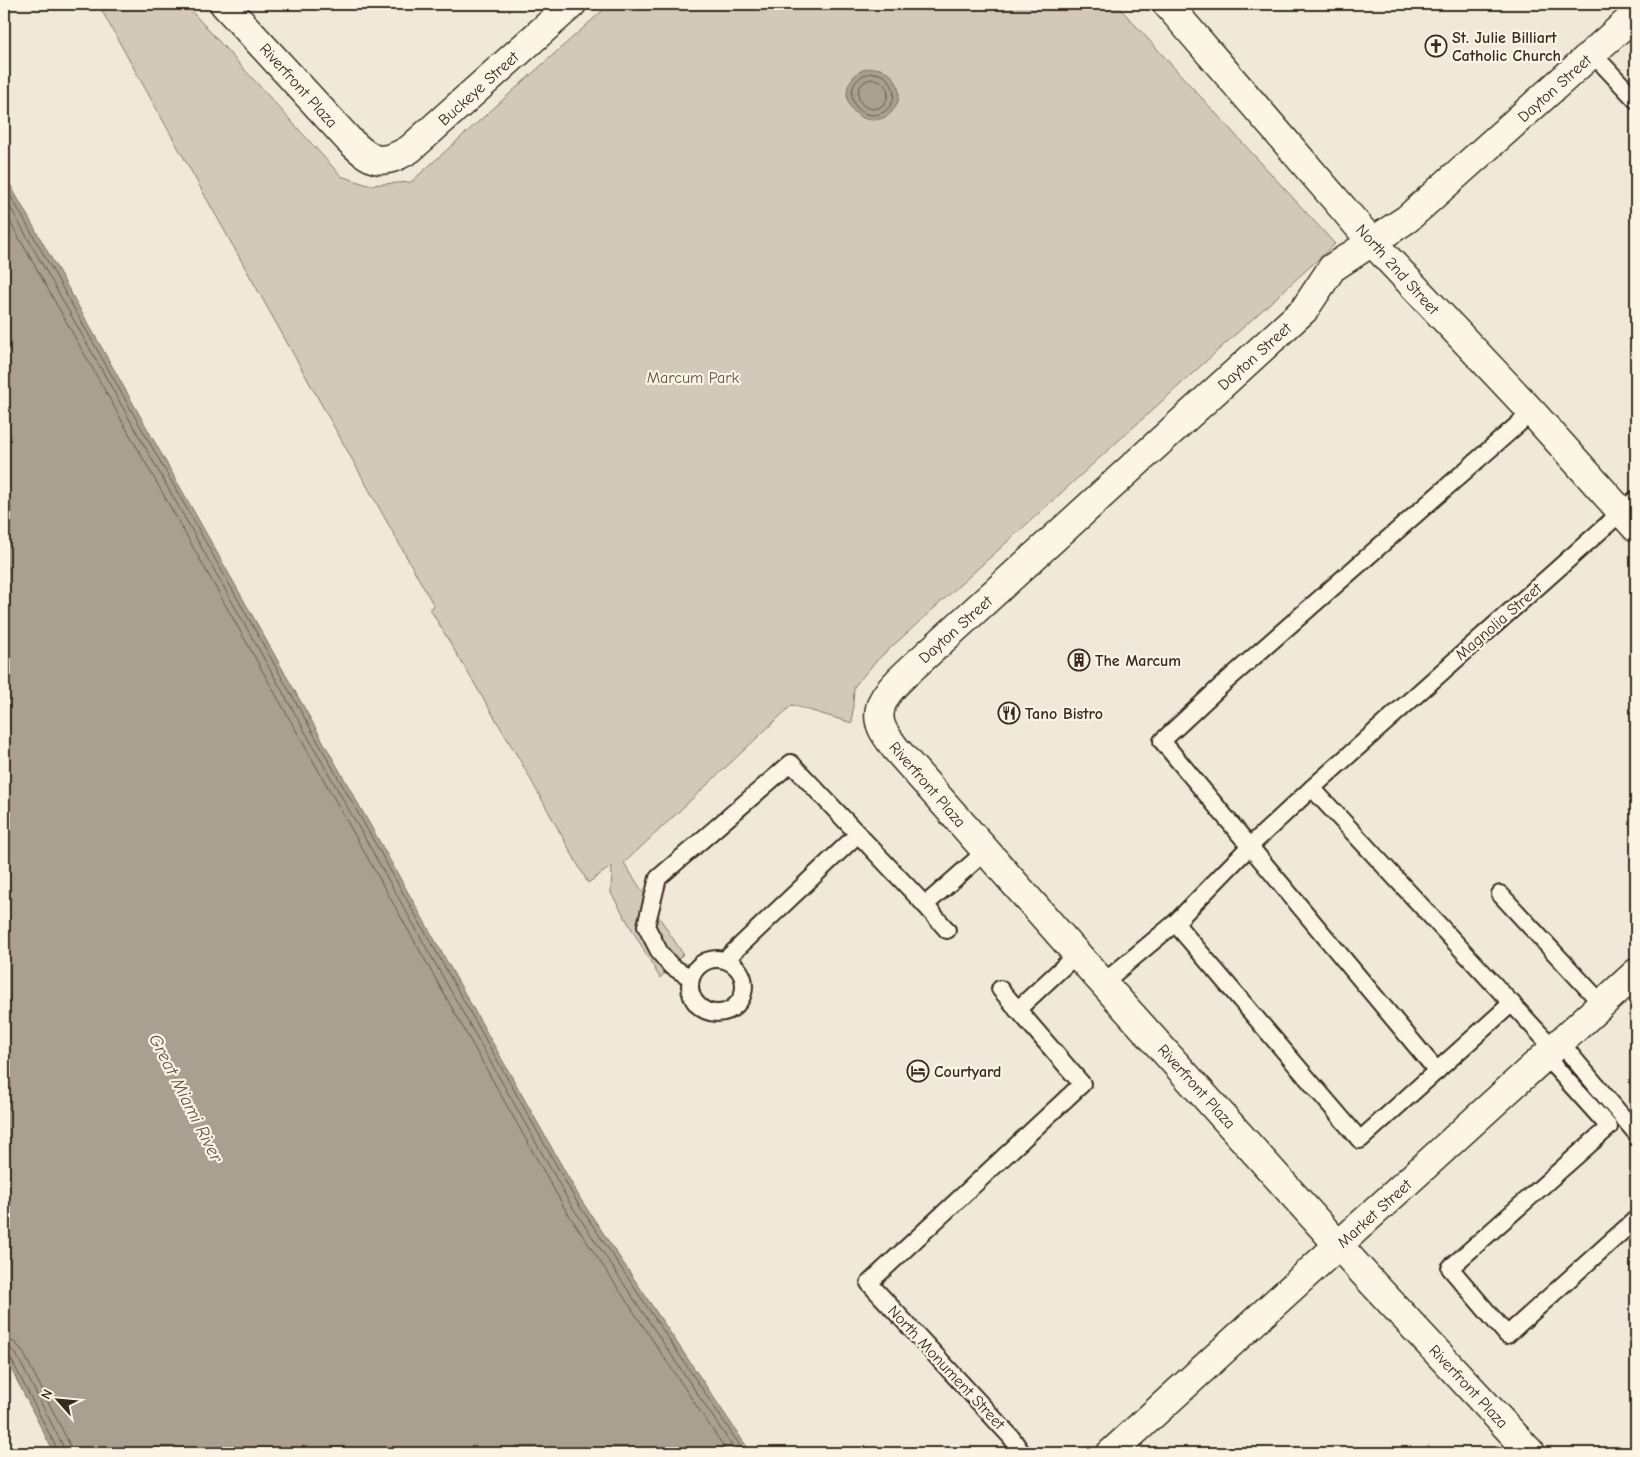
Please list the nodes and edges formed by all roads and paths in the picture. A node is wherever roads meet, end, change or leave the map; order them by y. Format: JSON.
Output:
{"nodes":[{"id":1,"x":224,"y":4,"type":"edge"},
{"id":2,"x":572,"y":4,"type":"edge"},
{"id":3,"x":1167,"y":4,"type":"edge"},
{"id":4,"x":1636,"y":14,"type":"edge"},
{"id":5,"x":1592,"y":53,"type":"junction"},
{"id":6,"x":1636,"y":100,"type":"edge"},
{"id":7,"x":378,"y":161,"type":"joint"},
{"id":8,"x":1372,"y":242,"type":"junction"},
{"id":9,"x":1532,"y":412,"type":"junction"},
{"id":10,"x":1631,"y":513,"type":"edge"},
{"id":11,"x":879,"y":709,"type":"joint"},
{"id":12,"x":1312,"y":788,"type":"junction"},
{"id":13,"x":858,"y":834,"type":"junction"},
{"id":14,"x":1250,"y":846,"type":"junction"},
{"id":15,"x":986,"y":851,"type":"junction"},
{"id":16,"x":1500,"y":894,"type":"dead end"},
{"id":17,"x":925,"y":905,"type":"junction"},
{"id":18,"x":1175,"y":923,"type":"junction"},
{"id":19,"x":947,"y":930,"type":"dead end"},
{"id":20,"x":1078,"y":954,"type":"junction"},
{"id":21,"x":725,"y":960,"type":"junction"},
{"id":22,"x":1636,"y":973,"type":"edge"},
{"id":23,"x":691,"y":978,"type":"junction"},
{"id":24,"x":1103,"y":983,"type":"junction"},
{"id":25,"x":1000,"y":989,"type":"dead end"},
{"id":26,"x":1512,"y":1003,"type":"junction"},
{"id":27,"x":1602,"y":1004,"type":"junction"},
{"id":28,"x":1018,"y":1010,"type":"junction"},
{"id":29,"x":1553,"y":1049,"type":"junction"},
{"id":30,"x":1437,"y":1071,"type":"junction"},
{"id":31,"x":1636,"y":1132,"type":"edge"},
{"id":32,"x":1636,"y":1219,"type":"edge"},
{"id":33,"x":1339,"y":1244,"type":"junction"},
{"id":34,"x":1022,"y":1453,"type":"edge"},
{"id":35,"x":1111,"y":1453,"type":"edge"},
{"id":36,"x":1531,"y":1453,"type":"edge"}],
"edges":[{"from":1,"to":7,"type":"street","name":"Riverfront Plaza"},
{"from":2,"to":7,"type":"street","name":"Buckeye Street"},
{"from":3,"to":8,"type":"street","name":"North 2nd Street"},
{"from":4,"to":5,"type":"street","name":"Dayton Street"},
{"from":5,"to":6,"type":"lane"},
{"from":5,"to":8,"type":"street","name":"Dayton Street"},
{"from":8,"to":9,"type":"street","name":"North 2nd Street"},
{"from":8,"to":11,"type":"street","name":"Dayton Street"},
{"from":9,"to":10,"type":"street","name":"North 2nd Street"},
{"from":9,"to":14,"type":"lane"},
{"from":10,"to":12,"type":"lane","name":"Magnolia Street"},
{"from":11,"to":15,"type":"street","name":"Riverfront Plaza"},
{"from":12,"to":14,"type":"lane","name":"Magnolia Street"},
{"from":12,"to":26,"type":"lane"},
{"from":13,"to":17,"type":"lane"},
{"from":13,"to":21,"type":"lane"},
{"from":13,"to":23,"type":"lane"},
{"from":14,"to":18,"type":"lane","name":"Magnolia Street"},
{"from":14,"to":30,"type":"lane"},
{"from":15,"to":17,"type":"lane"},
{"from":15,"to":20,"type":"street","name":"Riverfront Plaza"},
{"from":16,"to":27,"type":"lane"},
{"from":17,"to":19,"type":"lane"},
{"from":18,"to":24,"type":"lane","name":"Magnolia Street"},
{"from":18,"to":30,"type":"lane"},
{"from":20,"to":24,"type":"street","name":"Riverfront Plaza"},
{"from":20,"to":28,"type":"lane"},
{"from":21,"to":23,"type":"lane"},
{"from":21,"to":23,"type":"lane"},
{"from":22,"to":27,"type":"street","name":"Market Street"},
{"from":24,"to":33,"type":"street","name":"Riverfront Plaza"},
{"from":25,"to":28,"type":"lane"},
{"from":26,"to":29,"type":"lane"},
{"from":26,"to":30,"type":"lane"},
{"from":27,"to":29,"type":"street","name":"Market Street"},
{"from":28,"to":34,"type":"lane","name":"North Monument Street"},
{"from":29,"to":31,"type":"lane"},
{"from":29,"to":32,"type":"lane"},
{"from":29,"to":33,"type":"street","name":"Market Street"},
{"from":33,"to":35,"type":"street","name":"Market Street"},
{"from":33,"to":36,"type":"street","name":"Riverfront Plaza"}]}
